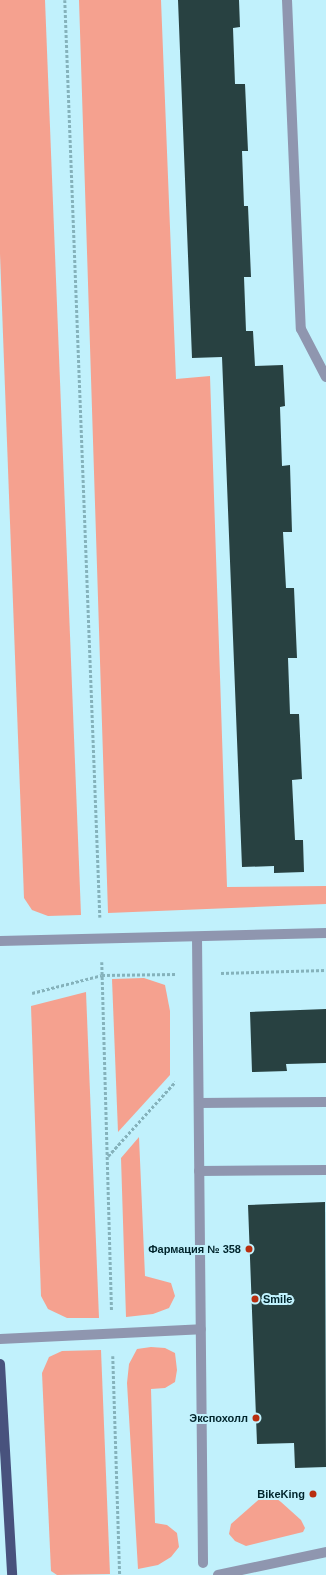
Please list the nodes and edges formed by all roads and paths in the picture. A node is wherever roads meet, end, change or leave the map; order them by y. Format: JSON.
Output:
{"nodes":[{"id":1,"x":65,"y":0,"type":"edge"},
{"id":2,"x":287,"y":0,"type":"edge"},
{"id":3,"x":326,"y":377,"type":"edge"},
{"id":4,"x":326,"y":933,"type":"edge"},
{"id":5,"x":197,"y":937,"type":"junction"},
{"id":6,"x":101,"y":939,"type":"junction"},
{"id":7,"x":0,"y":941,"type":"edge"},
{"id":8,"x":102,"y":975,"type":"junction"},
{"id":9,"x":32,"y":993,"type":"dead end"},
{"id":10,"x":198,"y":1056,"type":"junction"},
{"id":11,"x":326,"y":1102,"type":"edge"},
{"id":12,"x":199,"y":1103,"type":"junction"},
{"id":13,"x":108,"y":1156,"type":"junction"},
{"id":14,"x":326,"y":1170,"type":"edge"},
{"id":15,"x":200,"y":1171,"type":"junction"},
{"id":16,"x":201,"y":1329,"type":"junction"},
{"id":17,"x":113,"y":1333,"type":"junction"},
{"id":18,"x":0,"y":1339,"type":"edge"},
{"id":19,"x":0,"y":1364,"type":"edge"},
{"id":20,"x":326,"y":1552,"type":"edge"},
{"id":21,"x":203,"y":1563,"type":"dead end"},
{"id":22,"x":12,"y":1575,"type":"edge"},
{"id":23,"x":120,"y":1575,"type":"edge"},
{"id":24,"x":218,"y":1575,"type":"edge"}],
"edges":[{"from":1,"to":6,"type":"path"},
{"from":2,"to":3,"type":"lane"},
{"from":4,"to":5,"type":"lane"},
{"from":5,"to":6,"type":"lane"},
{"from":5,"to":10,"type":"lane"},
{"from":6,"to":7,"type":"lane"},
{"from":6,"to":8,"type":"path"},
{"from":8,"to":9,"type":"path"},
{"from":8,"to":13,"type":"path"},
{"from":10,"to":12,"type":"lane"},
{"from":10,"to":13,"type":"path"},
{"from":11,"to":12,"type":"lane"},
{"from":12,"to":15,"type":"lane"},
{"from":13,"to":17,"type":"path"},
{"from":14,"to":15,"type":"lane"},
{"from":15,"to":16,"type":"lane"},
{"from":16,"to":17,"type":"lane"},
{"from":16,"to":21,"type":"lane"},
{"from":17,"to":18,"type":"lane"},
{"from":17,"to":23,"type":"path"},
{"from":19,"to":22,"type":"main road"},
{"from":20,"to":24,"type":"lane"}]}
